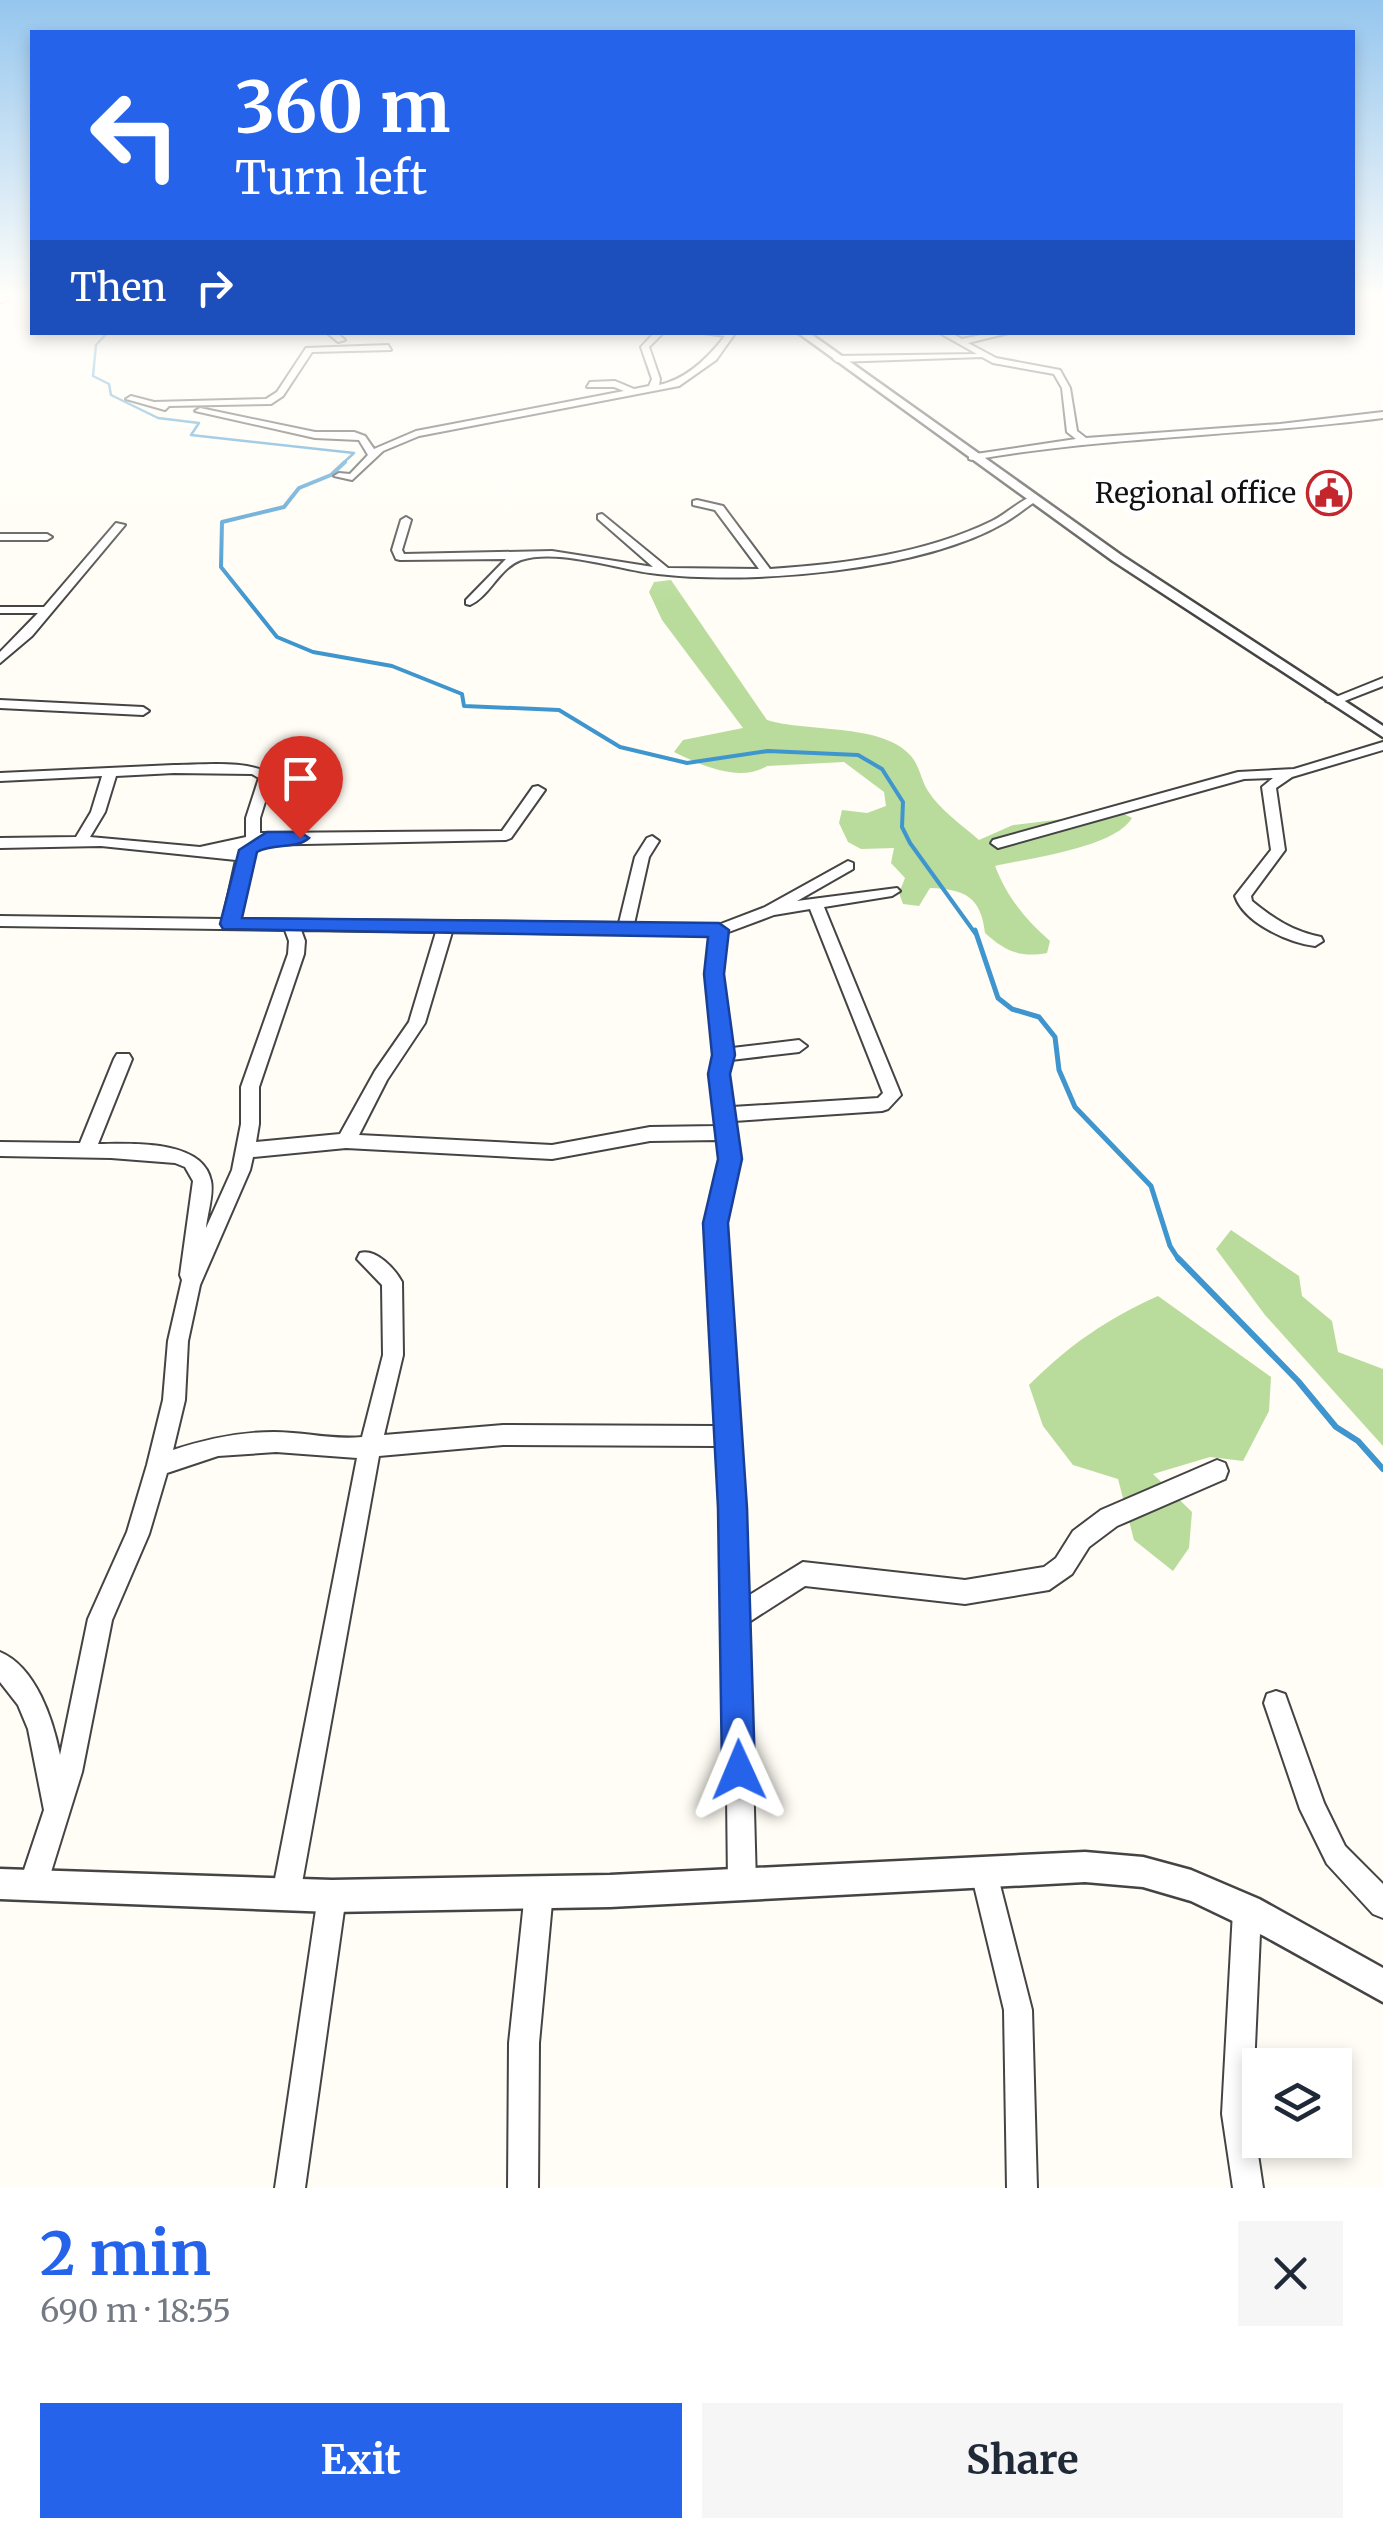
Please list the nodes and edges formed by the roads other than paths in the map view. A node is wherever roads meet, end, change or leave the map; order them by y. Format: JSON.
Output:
{"nodes":[{"id":1,"x":131,"y":400,"type":"dead end"},
{"id":2,"x":271,"y":400,"type":"edge"},
{"id":3,"x":591,"y":400,"type":"edge"},
{"id":4,"x":894,"y":400,"type":"edge"},
{"id":5,"x":1066,"y":400,"type":"edge"},
{"id":6,"x":155,"y":404,"type":"junction"},
{"id":7,"x":1383,"y":415,"type":"edge"},
{"id":8,"x":1081,"y":438,"type":"junction"},
{"id":9,"x":374,"y":456,"type":"junction"},
{"id":10,"x":972,"y":457,"type":"junction"},
{"id":11,"x":339,"y":476,"type":"dead end"},
{"id":12,"x":1032,"y":498,"type":"junction"},
{"id":13,"x":697,"y":503,"type":"dead end"},
{"id":14,"x":602,"y":517,"type":"dead end"},
{"id":15,"x":406,"y":520,"type":"dead end"},
{"id":16,"x":120,"y":525,"type":"dead end"},
{"id":17,"x":0,"y":537,"type":"edge"},
{"id":18,"x":47,"y":537,"type":"dead end"},
{"id":19,"x":521,"y":556,"type":"junction"},
{"id":20,"x":664,"y":571,"type":"junction"},
{"id":21,"x":767,"y":572,"type":"junction"},
{"id":22,"x":470,"y":602,"type":"dead end"},
{"id":23,"x":0,"y":610,"type":"edge"},
{"id":24,"x":49,"y":610,"type":"junction"},
{"id":25,"x":0,"y":659,"type":"edge"},
{"id":26,"x":1380,"y":686,"type":"edge"},
{"id":27,"x":1332,"y":701,"type":"junction"},
{"id":28,"x":0,"y":704,"type":"edge"},
{"id":29,"x":143,"y":712,"type":"dead end"},
{"id":30,"x":1383,"y":734,"type":"edge"},
{"id":31,"x":1383,"y":746,"type":"edge"},
{"id":32,"x":110,"y":773,"type":"junction"},
{"id":33,"x":1290,"y":773,"type":"junction"},
{"id":34,"x":0,"y":776,"type":"edge"},
{"id":35,"x":538,"y":790,"type":"dead end"},
{"id":36,"x":260,"y":839,"type":"junction"},
{"id":37,"x":81,"y":840,"type":"junction"},
{"id":38,"x":652,"y":842,"type":"dead end"},
{"id":39,"x":0,"y":843,"type":"edge"},
{"id":40,"x":998,"y":843,"type":"dead end"},
{"id":41,"x":205,"y":850,"type":"junction"},
{"id":42,"x":244,"y":856,"type":"junction"},
{"id":43,"x":848,"y":866,"type":"dead end"},
{"id":44,"x":892,"y":891,"type":"dead end"},
{"id":45,"x":816,"y":905,"type":"junction"},
{"id":46,"x":770,"y":910,"type":"junction"},
{"id":47,"x":0,"y":921,"type":"edge"},
{"id":48,"x":230,"y":924,"type":"junction"},
{"id":49,"x":291,"y":924,"type":"junction"},
{"id":50,"x":626,"y":927,"type":"junction"},
{"id":51,"x":446,"y":928,"type":"junction"},
{"id":52,"x":719,"y":930,"type":"junction"},
{"id":53,"x":1316,"y":941,"type":"dead end"},
{"id":54,"x":800,"y":1046,"type":"dead end"},
{"id":55,"x":724,"y":1055,"type":"junction"},
{"id":56,"x":123,"y":1059,"type":"dead end"},
{"id":57,"x":725,"y":1124,"type":"junction"},
{"id":58,"x":346,"y":1141,"type":"junction"},
{"id":59,"x":0,"y":1149,"type":"edge"},
{"id":60,"x":86,"y":1150,"type":"junction"},
{"id":61,"x":247,"y":1150,"type":"junction"},
{"id":62,"x":367,"y":1258,"type":"dead end"},
{"id":63,"x":190,"y":1285,"type":"junction"},
{"id":64,"x":729,"y":1436,"type":"junction"},
{"id":65,"x":370,"y":1448,"type":"junction"},
{"id":66,"x":158,"y":1465,"type":"junction"},
{"id":67,"x":1217,"y":1471,"type":"dead end"},
{"id":68,"x":737,"y":1616,"type":"junction"},
{"id":69,"x":0,"y":1664,"type":"edge"},
{"id":70,"x":1276,"y":1703,"type":"dead end"},
{"id":71,"x":56,"y":1811,"type":"junction"},
{"id":72,"x":984,"y":1873,"type":"junction"},
{"id":73,"x":0,"y":1884,"type":"edge"},
{"id":74,"x":742,"y":1884,"type":"junction"},
{"id":75,"x":33,"y":1885,"type":"junction"},
{"id":76,"x":539,"y":1892,"type":"junction"},
{"id":77,"x":286,"y":1894,"type":"junction"},
{"id":78,"x":332,"y":1896,"type":"junction"},
{"id":79,"x":1383,"y":1904,"type":"edge"},
{"id":80,"x":1248,"y":1911,"type":"junction"},
{"id":81,"x":1383,"y":1986,"type":"edge"},
{"id":82,"x":290,"y":2188,"type":"edge"},
{"id":83,"x":523,"y":2188,"type":"edge"},
{"id":84,"x":1022,"y":2188,"type":"edge"},
{"id":85,"x":1248,"y":2188,"type":"edge"}],
"edges":[{"from":1,"to":6,"type":"street"},
{"from":2,"to":6,"type":"street"},
{"from":3,"to":9,"type":"street"},
{"from":4,"to":10,"type":"street"},
{"from":5,"to":8,"type":"street"},
{"from":6,"to":9,"type":"street"},
{"from":7,"to":8,"type":"street"},
{"from":8,"to":10,"type":"street"},
{"from":9,"to":11,"type":"street"},
{"from":10,"to":12,"type":"street"},
{"from":12,"to":21,"type":"street"},
{"from":12,"to":27,"type":"street"},
{"from":13,"to":21,"type":"street"},
{"from":14,"to":20,"type":"street"},
{"from":15,"to":19,"type":"street"},
{"from":16,"to":24,"type":"street"},
{"from":17,"to":18,"type":"street"},
{"from":19,"to":20,"type":"street"},
{"from":19,"to":22,"type":"street"},
{"from":20,"to":21,"type":"street"},
{"from":23,"to":24,"type":"street"},
{"from":24,"to":25,"type":"street"},
{"from":26,"to":27,"type":"street"},
{"from":27,"to":30,"type":"street"},
{"from":28,"to":29,"type":"street"},
{"from":31,"to":33,"type":"street"},
{"from":32,"to":34,"type":"street"},
{"from":32,"to":36,"type":"street"},
{"from":32,"to":37,"type":"street"},
{"from":33,"to":40,"type":"street"},
{"from":33,"to":53,"type":"street"},
{"from":35,"to":36,"type":"street"},
{"from":36,"to":41,"type":"street"},
{"from":36,"to":42,"type":"street"},
{"from":37,"to":39,"type":"street"},
{"from":37,"to":41,"type":"street"},
{"from":38,"to":50,"type":"street"},
{"from":41,"to":42,"type":"street"},
{"from":42,"to":48,"type":"street"},
{"from":43,"to":46,"type":"street"},
{"from":44,"to":45,"type":"street"},
{"from":45,"to":46,"type":"street"},
{"from":45,"to":57,"type":"street"},
{"from":46,"to":52,"type":"street"},
{"from":47,"to":48,"type":"street"},
{"from":48,"to":49,"type":"street"},
{"from":49,"to":51,"type":"street"},
{"from":49,"to":61,"type":"street"},
{"from":50,"to":51,"type":"street"},
{"from":50,"to":52,"type":"street"},
{"from":51,"to":58,"type":"street"},
{"from":52,"to":55,"type":"street"},
{"from":54,"to":55,"type":"street"},
{"from":55,"to":57,"type":"street"},
{"from":56,"to":60,"type":"street"},
{"from":57,"to":58,"type":"street"},
{"from":57,"to":64,"type":"street"},
{"from":58,"to":61,"type":"street"},
{"from":59,"to":60,"type":"street"},
{"from":60,"to":63,"type":"street"},
{"from":61,"to":63,"type":"street"},
{"from":62,"to":65,"type":"street"},
{"from":63,"to":66,"type":"street"},
{"from":64,"to":65,"type":"street"},
{"from":64,"to":68,"type":"street"},
{"from":65,"to":66,"type":"street"},
{"from":65,"to":77,"type":"street"},
{"from":66,"to":71,"type":"street"},
{"from":67,"to":68,"type":"street"},
{"from":68,"to":74,"type":"street"},
{"from":69,"to":71,"type":"street"},
{"from":70,"to":79,"type":"street"},
{"from":71,"to":75,"type":"street"},
{"from":72,"to":74,"type":"street"},
{"from":72,"to":80,"type":"street"},
{"from":72,"to":84,"type":"street"},
{"from":73,"to":75,"type":"street"},
{"from":74,"to":76,"type":"street"},
{"from":75,"to":77,"type":"street"},
{"from":76,"to":78,"type":"street"},
{"from":76,"to":83,"type":"street"},
{"from":77,"to":78,"type":"street"},
{"from":78,"to":82,"type":"street"},
{"from":80,"to":81,"type":"street"},
{"from":80,"to":85,"type":"street"}]}
